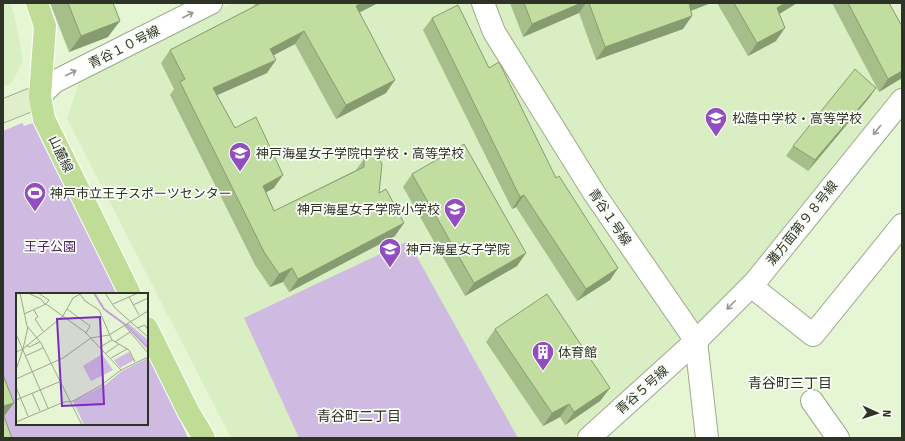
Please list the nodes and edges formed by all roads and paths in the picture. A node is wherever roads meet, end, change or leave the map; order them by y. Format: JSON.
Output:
{"nodes":[{"id":1,"x":38,"y":3,"type":"edge"},
{"id":2,"x":211,"y":3,"type":"edge"},
{"id":3,"x":483,"y":3,"type":"edge"},
{"id":4,"x":894,"y":3,"type":"edge"},
{"id":5,"x":902,"y":16,"type":"edge"},
{"id":6,"x":40,"y":96,"type":"junction"},
{"id":7,"x":902,"y":100,"type":"edge"},
{"id":8,"x":3,"y":111,"type":"edge"},
{"id":9,"x":902,"y":225,"type":"edge"},
{"id":10,"x":751,"y":286,"type":"junction"},
{"id":11,"x":130,"y":293,"type":"edge"},
{"id":12,"x":148,"y":330,"type":"edge"},
{"id":13,"x":696,"y":341,"type":"junction"},
{"id":14,"x":812,"y":401,"type":"dead end"},
{"id":15,"x":595,"y":436,"type":"edge"},
{"id":16,"x":204,"y":438,"type":"edge"},
{"id":17,"x":707,"y":438,"type":"edge"},
{"id":18,"x":838,"y":438,"type":"edge"}],
"edges":[{"from":1,"to":6,"type":"main road","name":"山麓線"},
{"from":6,"to":2,"type":"street","name":"青谷１０号線","one_way":true},
{"from":3,"to":13,"type":"street","name":"青谷１号線"},
{"from":4,"to":5,"type":"street"},
{"from":6,"to":8,"type":"street"},
{"from":6,"to":11,"type":"main road","name":"山麓線"},
{"from":7,"to":10,"type":"street","name":"灘方面第９８号線","one_way":true},
{"from":9,"to":10,"type":"street"},
{"from":10,"to":13,"type":"street","name":"灘方面第９８号線","one_way":true},
{"from":12,"to":16,"type":"main road"},
{"from":13,"to":15,"type":"street","name":"青谷５号線"},
{"from":13,"to":17,"type":"street","name":"青谷１号線"},
{"from":14,"to":18,"type":"street"}]}
